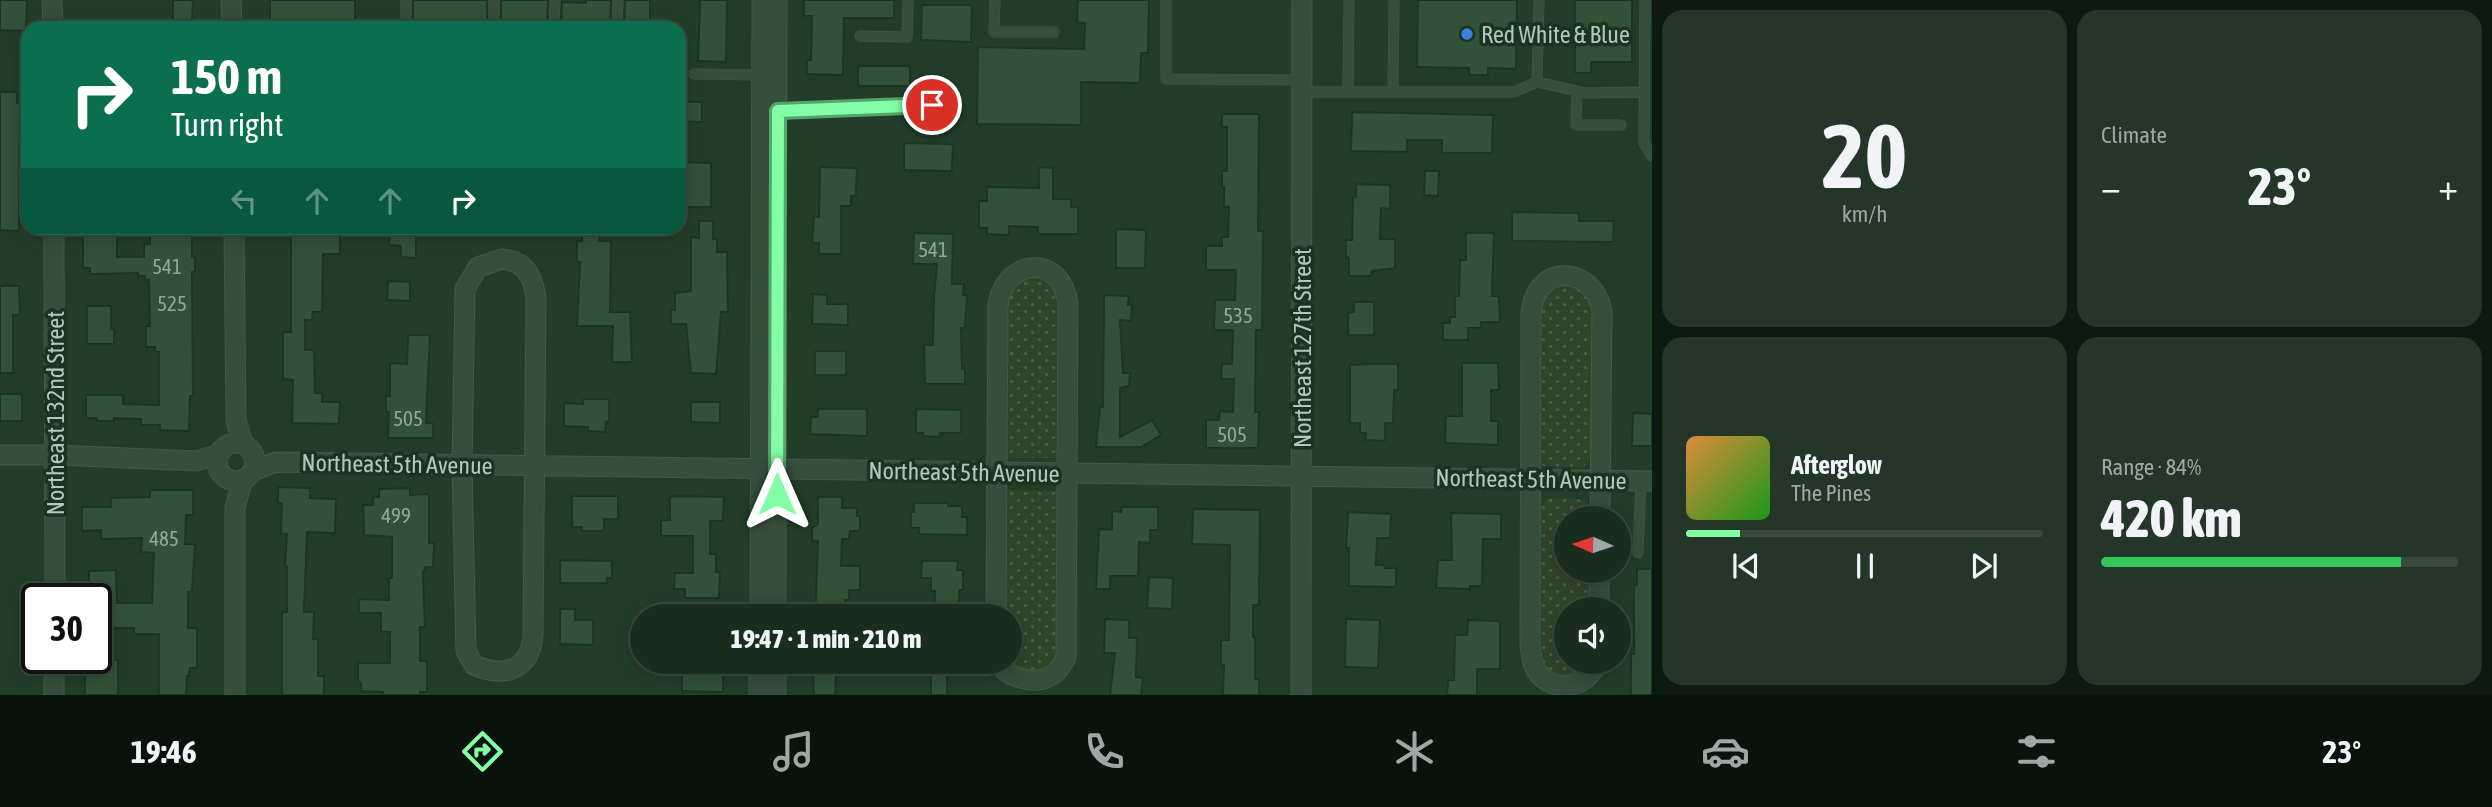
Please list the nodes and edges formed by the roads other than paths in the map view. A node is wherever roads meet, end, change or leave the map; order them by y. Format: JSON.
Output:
{"nodes":[{"id":1,"x":52,"y":0,"type":"edge"},
{"id":2,"x":232,"y":0,"type":"edge"},
{"id":3,"x":406,"y":0,"type":"edge"},
{"id":4,"x":494,"y":0,"type":"edge"},
{"id":5,"x":555,"y":0,"type":"edge"},
{"id":6,"x":618,"y":0,"type":"edge"},
{"id":7,"x":762,"y":0,"type":"edge"},
{"id":8,"x":777,"y":0,"type":"edge"},
{"id":9,"x":908,"y":0,"type":"edge"},
{"id":10,"x":995,"y":0,"type":"edge"},
{"id":11,"x":1166,"y":0,"type":"edge"},
{"id":12,"x":1302,"y":0,"type":"edge"},
{"id":13,"x":1349,"y":0,"type":"edge"},
{"id":14,"x":1395,"y":0,"type":"edge"},
{"id":15,"x":1539,"y":0,"type":"edge"},
{"id":16,"x":1645,"y":0,"type":"edge"},
{"id":17,"x":53,"y":21,"type":"edge"},
{"id":18,"x":232,"y":21,"type":"edge"},
{"id":19,"x":406,"y":21,"type":"edge"},
{"id":20,"x":495,"y":21,"type":"edge"},
{"id":21,"x":554,"y":21,"type":"edge"},
{"id":22,"x":617,"y":21,"type":"edge"},
{"id":23,"x":1054,"y":32,"type":"dead end"},
{"id":24,"x":860,"y":36,"type":"dead end"},
{"id":25,"x":694,"y":74,"type":"dead end"},
{"id":26,"x":761,"y":75,"type":"junction"},
{"id":27,"x":1537,"y":82,"type":"junction"},
{"id":28,"x":1302,"y":86,"type":"junction"},
{"id":29,"x":1348,"y":92,"type":"junction"},
{"id":30,"x":1393,"y":92,"type":"junction"},
{"id":31,"x":1577,"y":92,"type":"junction"},
{"id":32,"x":1645,"y":92,"type":"junction"},
{"id":33,"x":932,"y":105,"type":"dead end"},
{"id":34,"x":769,"y":111,"type":"junction"},
{"id":35,"x":1621,"y":125,"type":"dead end"},
{"id":36,"x":1652,"y":156,"type":"edge"},
{"id":37,"x":54,"y":235,"type":"edge"},
{"id":38,"x":234,"y":235,"type":"edge"},
{"id":39,"x":56,"y":454,"type":"junction"},
{"id":40,"x":0,"y":455,"type":"edge"},
{"id":41,"x":235,"y":462,"type":"junction"},
{"id":42,"x":462,"y":466,"type":"junction"},
{"id":43,"x":533,"y":466,"type":"junction"},
{"id":44,"x":768,"y":470,"type":"junction"},
{"id":45,"x":996,"y":473,"type":"junction"},
{"id":46,"x":1067,"y":473,"type":"junction"},
{"id":47,"x":1302,"y":476,"type":"junction"},
{"id":48,"x":1531,"y":481,"type":"junction"},
{"id":49,"x":1600,"y":481,"type":"junction"},
{"id":50,"x":1646,"y":481,"type":"edge"},
{"id":51,"x":1600,"y":506,"type":"edge"},
{"id":52,"x":1637,"y":554,"type":"dead end"},
{"id":53,"x":55,"y":583,"type":"edge"},
{"id":54,"x":761,"y":604,"type":"edge"},
{"id":55,"x":775,"y":604,"type":"edge"},
{"id":56,"x":996,"y":604,"type":"edge"},
{"id":57,"x":54,"y":674,"type":"edge"},
{"id":58,"x":759,"y":674,"type":"edge"},
{"id":59,"x":776,"y":674,"type":"edge"},
{"id":60,"x":1009,"y":674,"type":"edge"},
{"id":61,"x":1591,"y":674,"type":"edge"},
{"id":62,"x":54,"y":695,"type":"edge"},
{"id":63,"x":234,"y":695,"type":"edge"},
{"id":64,"x":759,"y":695,"type":"edge"},
{"id":65,"x":776,"y":695,"type":"edge"},
{"id":66,"x":1301,"y":695,"type":"edge"}],
"edges":[{"from":1,"to":17,"type":"street"},
{"from":2,"to":18,"type":"street"},
{"from":3,"to":19,"type":"lane"},
{"from":4,"to":20,"type":"lane"},
{"from":5,"to":21,"type":"lane"},
{"from":6,"to":22,"type":"lane"},
{"from":7,"to":26,"type":"street"},
{"from":8,"to":34,"type":"street"},
{"from":9,"to":24,"type":"lane"},
{"from":10,"to":23,"type":"lane"},
{"from":11,"to":28,"type":"lane"},
{"from":12,"to":28,"type":"street","name":"Northeast 127th Street"},
{"from":13,"to":29,"type":"lane"},
{"from":14,"to":30,"type":"lane"},
{"from":15,"to":27,"type":"lane"},
{"from":16,"to":32,"type":"lane"},
{"from":25,"to":26,"type":"lane"},
{"from":26,"to":34,"type":"street"},
{"from":27,"to":30,"type":"lane"},
{"from":27,"to":31,"type":"lane"},
{"from":28,"to":29,"type":"lane"},
{"from":28,"to":47,"type":"street","name":"Northeast 127th Street"},
{"from":29,"to":30,"type":"lane"},
{"from":31,"to":32,"type":"lane"},
{"from":31,"to":35,"type":"lane"},
{"from":32,"to":36,"type":"lane"},
{"from":33,"to":34,"type":"lane"},
{"from":34,"to":44,"type":"street"},
{"from":37,"to":39,"type":"street","name":"Northeast 132nd Street"},
{"from":38,"to":41,"type":"street"},
{"from":39,"to":40,"type":"street","name":"Northeast 5th Avenue"},
{"from":39,"to":41,"type":"street","name":"Northeast 5th Avenue"},
{"from":39,"to":53,"type":"street","name":"Northeast 132nd Street"},
{"from":41,"to":42,"type":"street","name":"Northeast 5th Avenue"},
{"from":41,"to":63,"type":"street"},
{"from":42,"to":43,"type":"street","name":"Northeast 5th Avenue"},
{"from":42,"to":43,"type":"street"},
{"from":42,"to":43,"type":"street"},
{"from":43,"to":44,"type":"street","name":"Northeast 5th Avenue"},
{"from":44,"to":45,"type":"street","name":"Northeast 5th Avenue"},
{"from":44,"to":54,"type":"street"},
{"from":44,"to":55,"type":"street"},
{"from":45,"to":46,"type":"street","name":"Northeast 5th Avenue"},
{"from":45,"to":46,"type":"street"},
{"from":45,"to":56,"type":"street"},
{"from":46,"to":47,"type":"street","name":"Northeast 5th Avenue"},
{"from":46,"to":60,"type":"street"},
{"from":47,"to":48,"type":"street","name":"Northeast 5th Avenue"},
{"from":47,"to":66,"type":"street","name":"Northeast 127th Street"},
{"from":48,"to":49,"type":"street","name":"Northeast 5th Avenue"},
{"from":48,"to":49,"type":"street"},
{"from":48,"to":61,"type":"street"},
{"from":49,"to":50,"type":"street","name":"Northeast 5th Avenue"},
{"from":49,"to":51,"type":"street"},
{"from":50,"to":52,"type":"lane"},
{"from":57,"to":62,"type":"street"},
{"from":58,"to":64,"type":"street"},
{"from":59,"to":65,"type":"street"}]}
